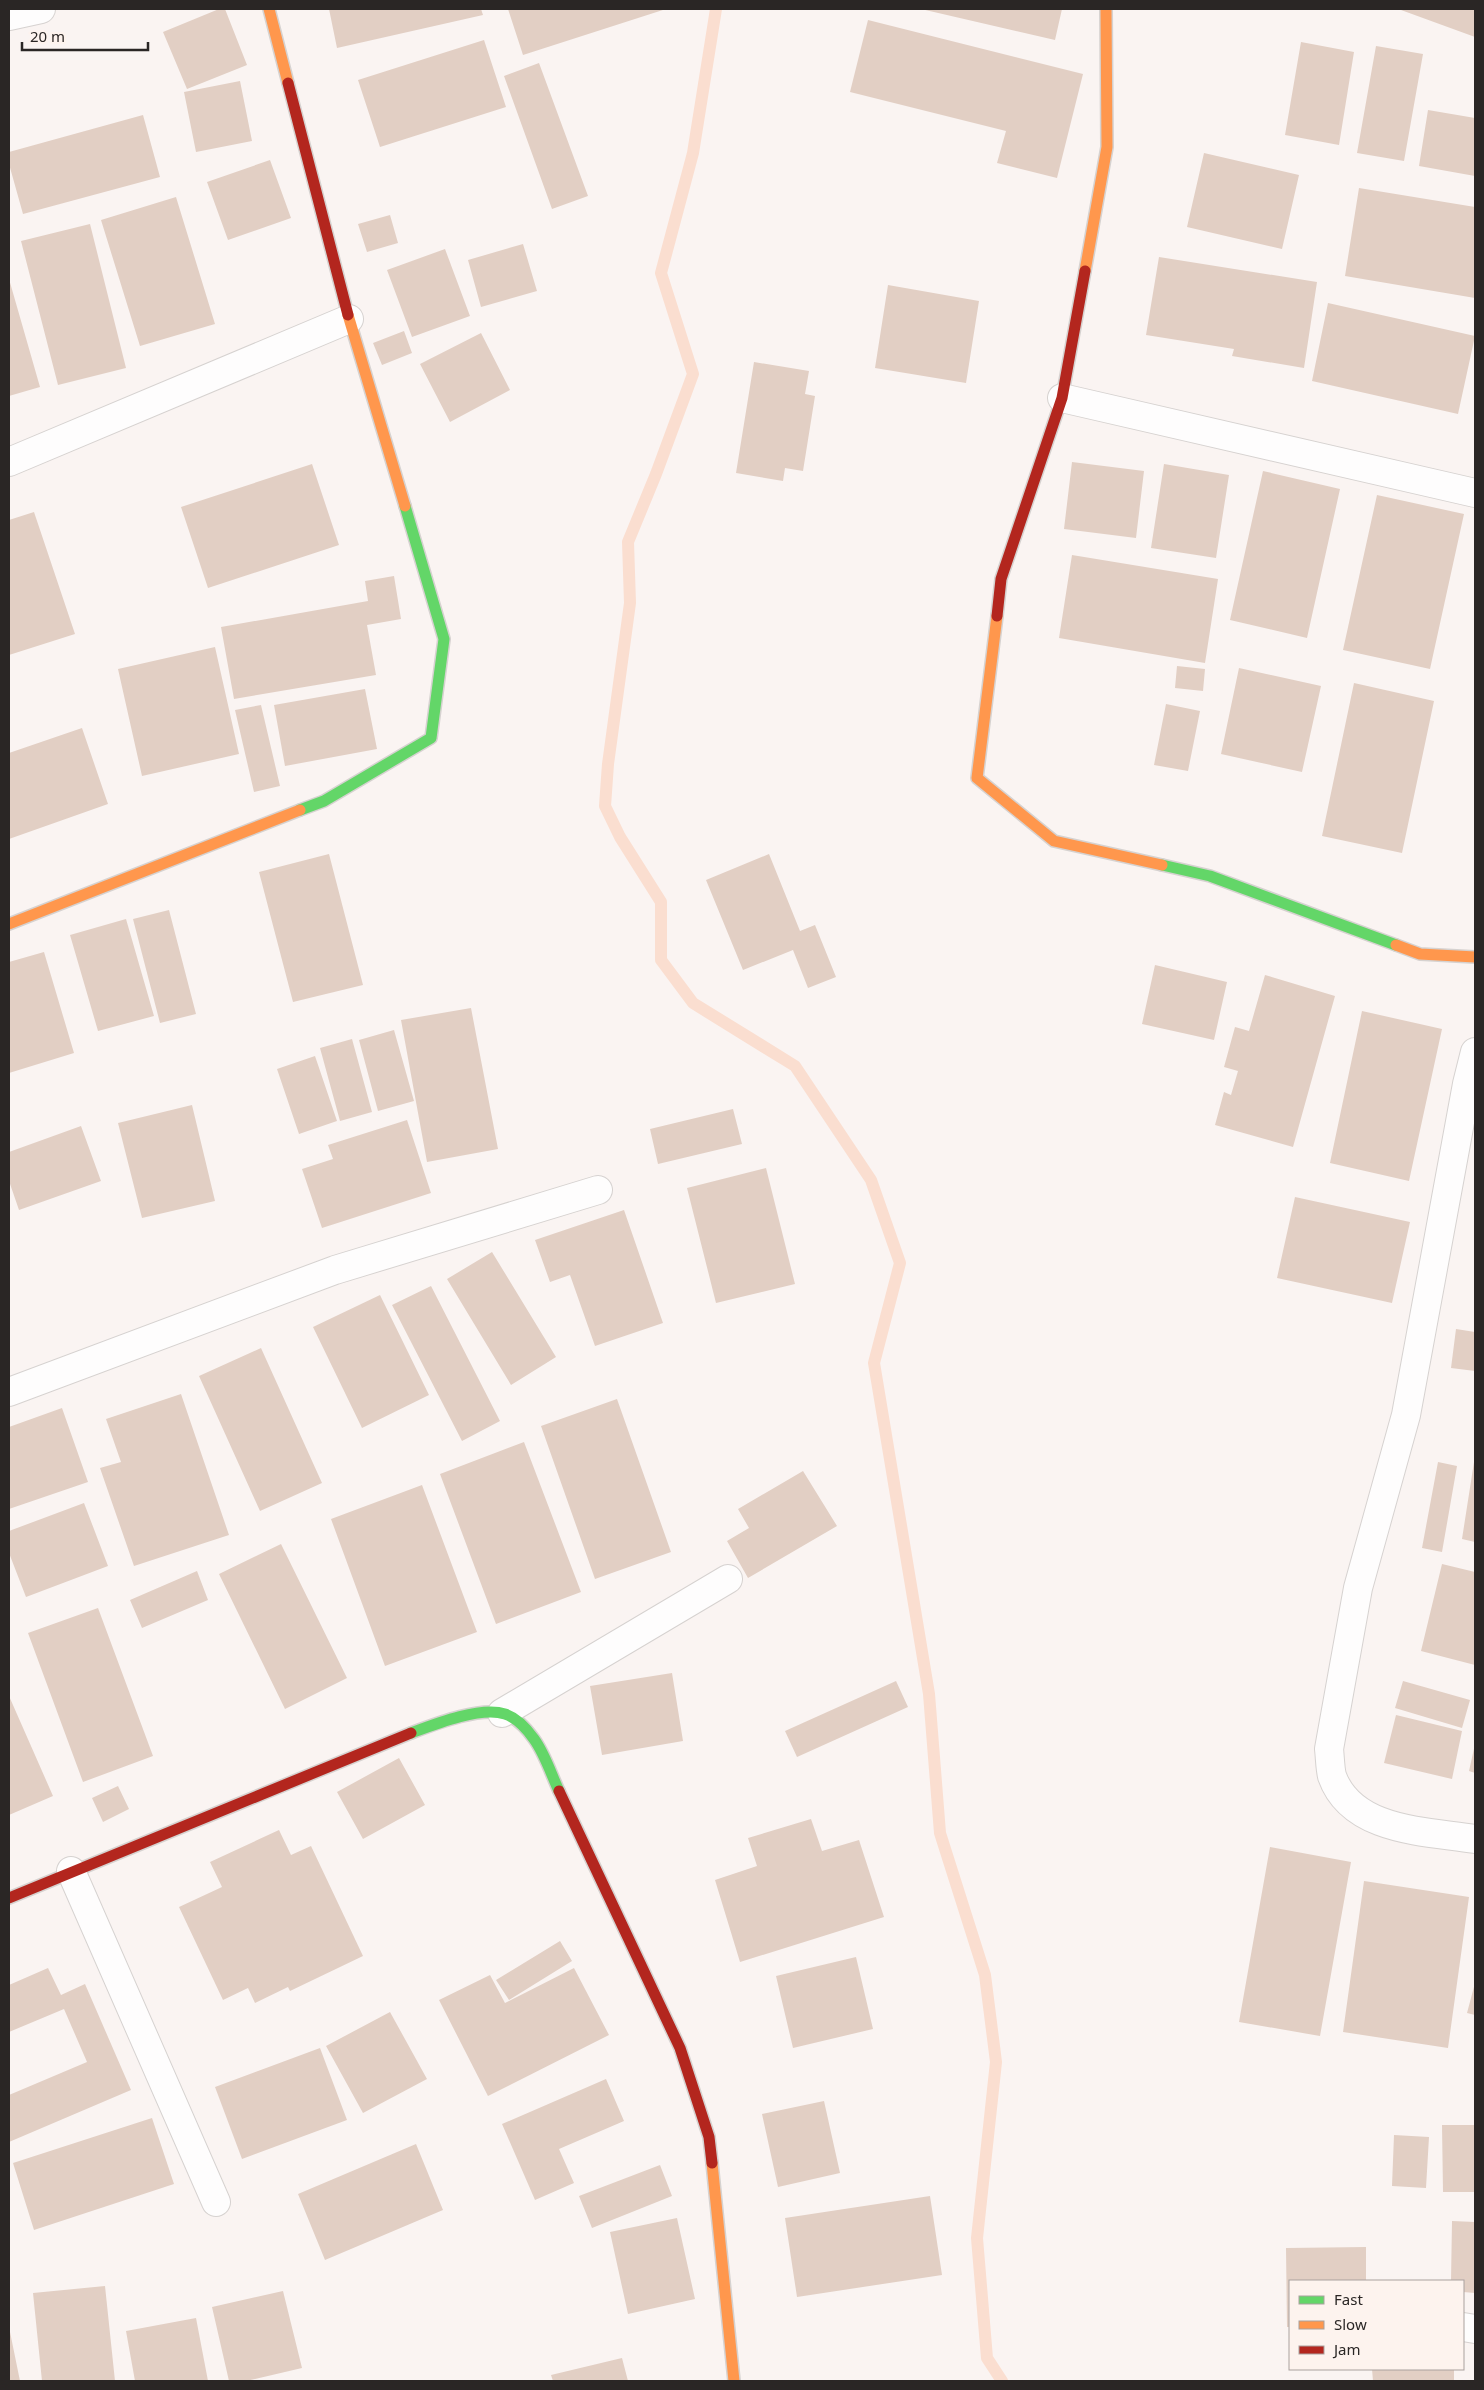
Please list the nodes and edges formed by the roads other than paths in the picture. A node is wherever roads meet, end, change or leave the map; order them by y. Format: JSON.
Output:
{"nodes":[{"id":1,"x":41,"y":9,"type":"edge"},
{"id":2,"x":269,"y":9,"type":"edge"},
{"id":3,"x":1106,"y":9,"type":"edge"},
{"id":4,"x":9,"y":16,"type":"edge"},
{"id":5,"x":349,"y":319,"type":"junction"},
{"id":6,"x":1062,"y":398,"type":"junction"},
{"id":7,"x":9,"y":462,"type":"edge"},
{"id":8,"x":1475,"y":494,"type":"edge"},
{"id":9,"x":9,"y":924,"type":"edge"},
{"id":10,"x":1475,"y":957,"type":"edge"},
{"id":11,"x":1475,"y":1052,"type":"edge"},
{"id":12,"x":598,"y":1190,"type":"dead end"},
{"id":13,"x":9,"y":1392,"type":"edge"},
{"id":14,"x":728,"y":1579,"type":"dead end"},
{"id":15,"x":502,"y":1713,"type":"junction"},
{"id":16,"x":1475,"y":1838,"type":"edge"},
{"id":17,"x":71,"y":1871,"type":"junction"},
{"id":18,"x":9,"y":1898,"type":"edge"},
{"id":19,"x":216,"y":2202,"type":"dead end"},
{"id":20,"x":734,"y":2381,"type":"edge"}],
"edges":[{"from":1,"to":4,"type":"street"},
{"from":2,"to":5,"type":"street"},
{"from":3,"to":6,"type":"street"},
{"from":5,"to":7,"type":"street"},
{"from":5,"to":9,"type":"street"},
{"from":6,"to":8,"type":"street"},
{"from":6,"to":10,"type":"street"},
{"from":11,"to":16,"type":"street"},
{"from":12,"to":13,"type":"street"},
{"from":14,"to":15,"type":"street"},
{"from":15,"to":17,"type":"street"},
{"from":15,"to":20,"type":"street"},
{"from":17,"to":18,"type":"street"},
{"from":17,"to":19,"type":"street"}]}
